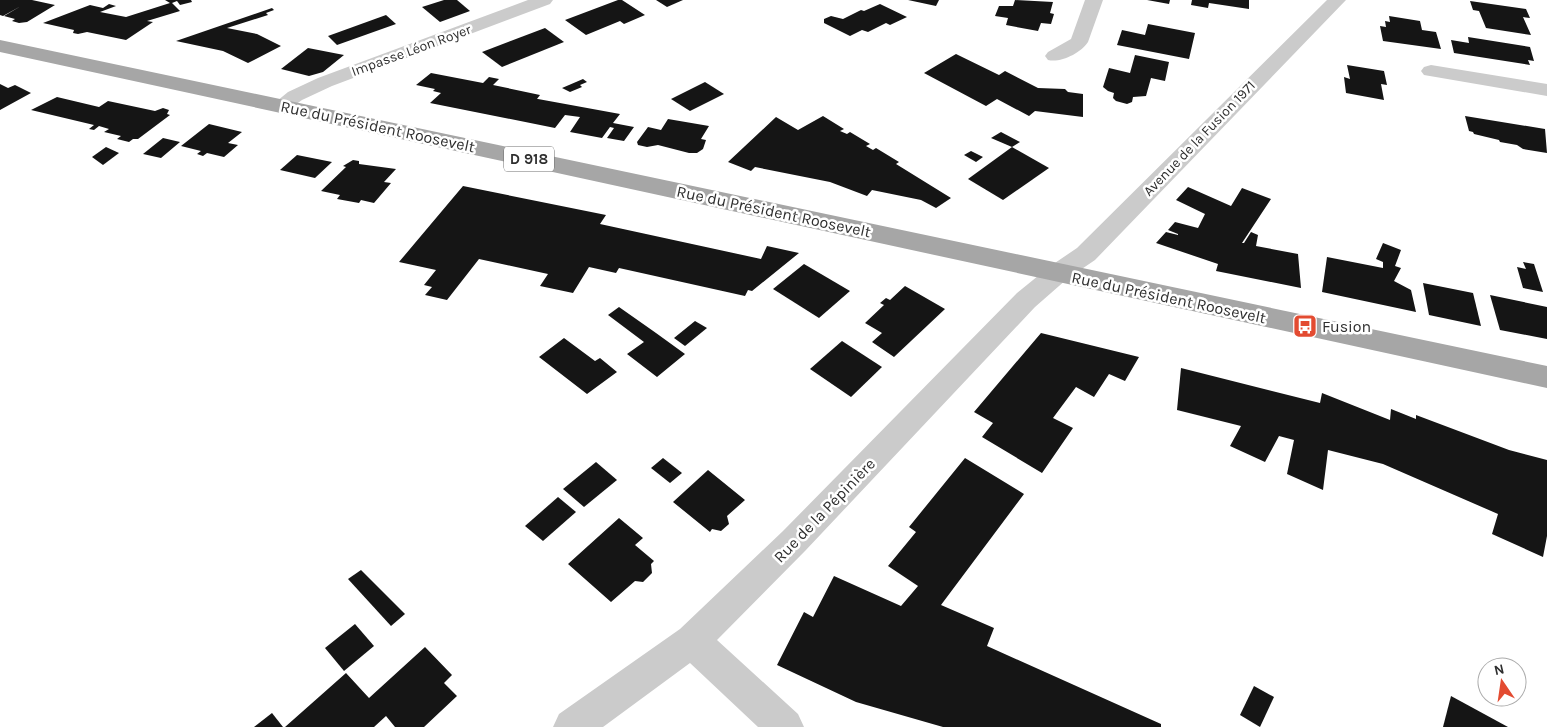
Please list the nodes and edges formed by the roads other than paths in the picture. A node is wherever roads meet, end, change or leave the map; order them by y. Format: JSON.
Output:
{"nodes":[{"id":1,"x":544,"y":0,"type":"edge"},
{"id":2,"x":1094,"y":0,"type":"edge"},
{"id":3,"x":1337,"y":0,"type":"edge"},
{"id":4,"x":0,"y":46,"type":"edge"},
{"id":5,"x":1055,"y":56,"type":"dead end"},
{"id":6,"x":1431,"y":71,"type":"dead end"},
{"id":7,"x":1547,"y":90,"type":"edge"},
{"id":8,"x":281,"y":106,"type":"junction"},
{"id":9,"x":1058,"y":273,"type":"junction"},
{"id":10,"x":1547,"y":378,"type":"edge"},
{"id":11,"x":692,"y":641,"type":"junction"},
{"id":12,"x":572,"y":727,"type":"edge"},
{"id":13,"x":785,"y":727,"type":"edge"}],
"edges":[{"from":1,"to":8,"type":"street","name":"Impasse Léon Royer"},
{"from":2,"to":5,"type":"street"},
{"from":3,"to":9,"type":"street","name":"Avenue de la Fusion 1971"},
{"from":4,"to":8,"type":"main road","name":"Rue du Président Roosevelt","number":"D 918"},
{"from":6,"to":7,"type":"street"},
{"from":8,"to":9,"type":"main road","name":"Rue du Président Roosevelt","number":"D 918"},
{"from":9,"to":10,"type":"main road","name":"Rue du Président Roosevelt","number":"D 918"},
{"from":9,"to":11,"type":"street","name":"Rue de la Pépinière"},
{"from":11,"to":12,"type":"street","name":"Rue de la Pépinière"},
{"from":11,"to":13,"type":"street"}]}
